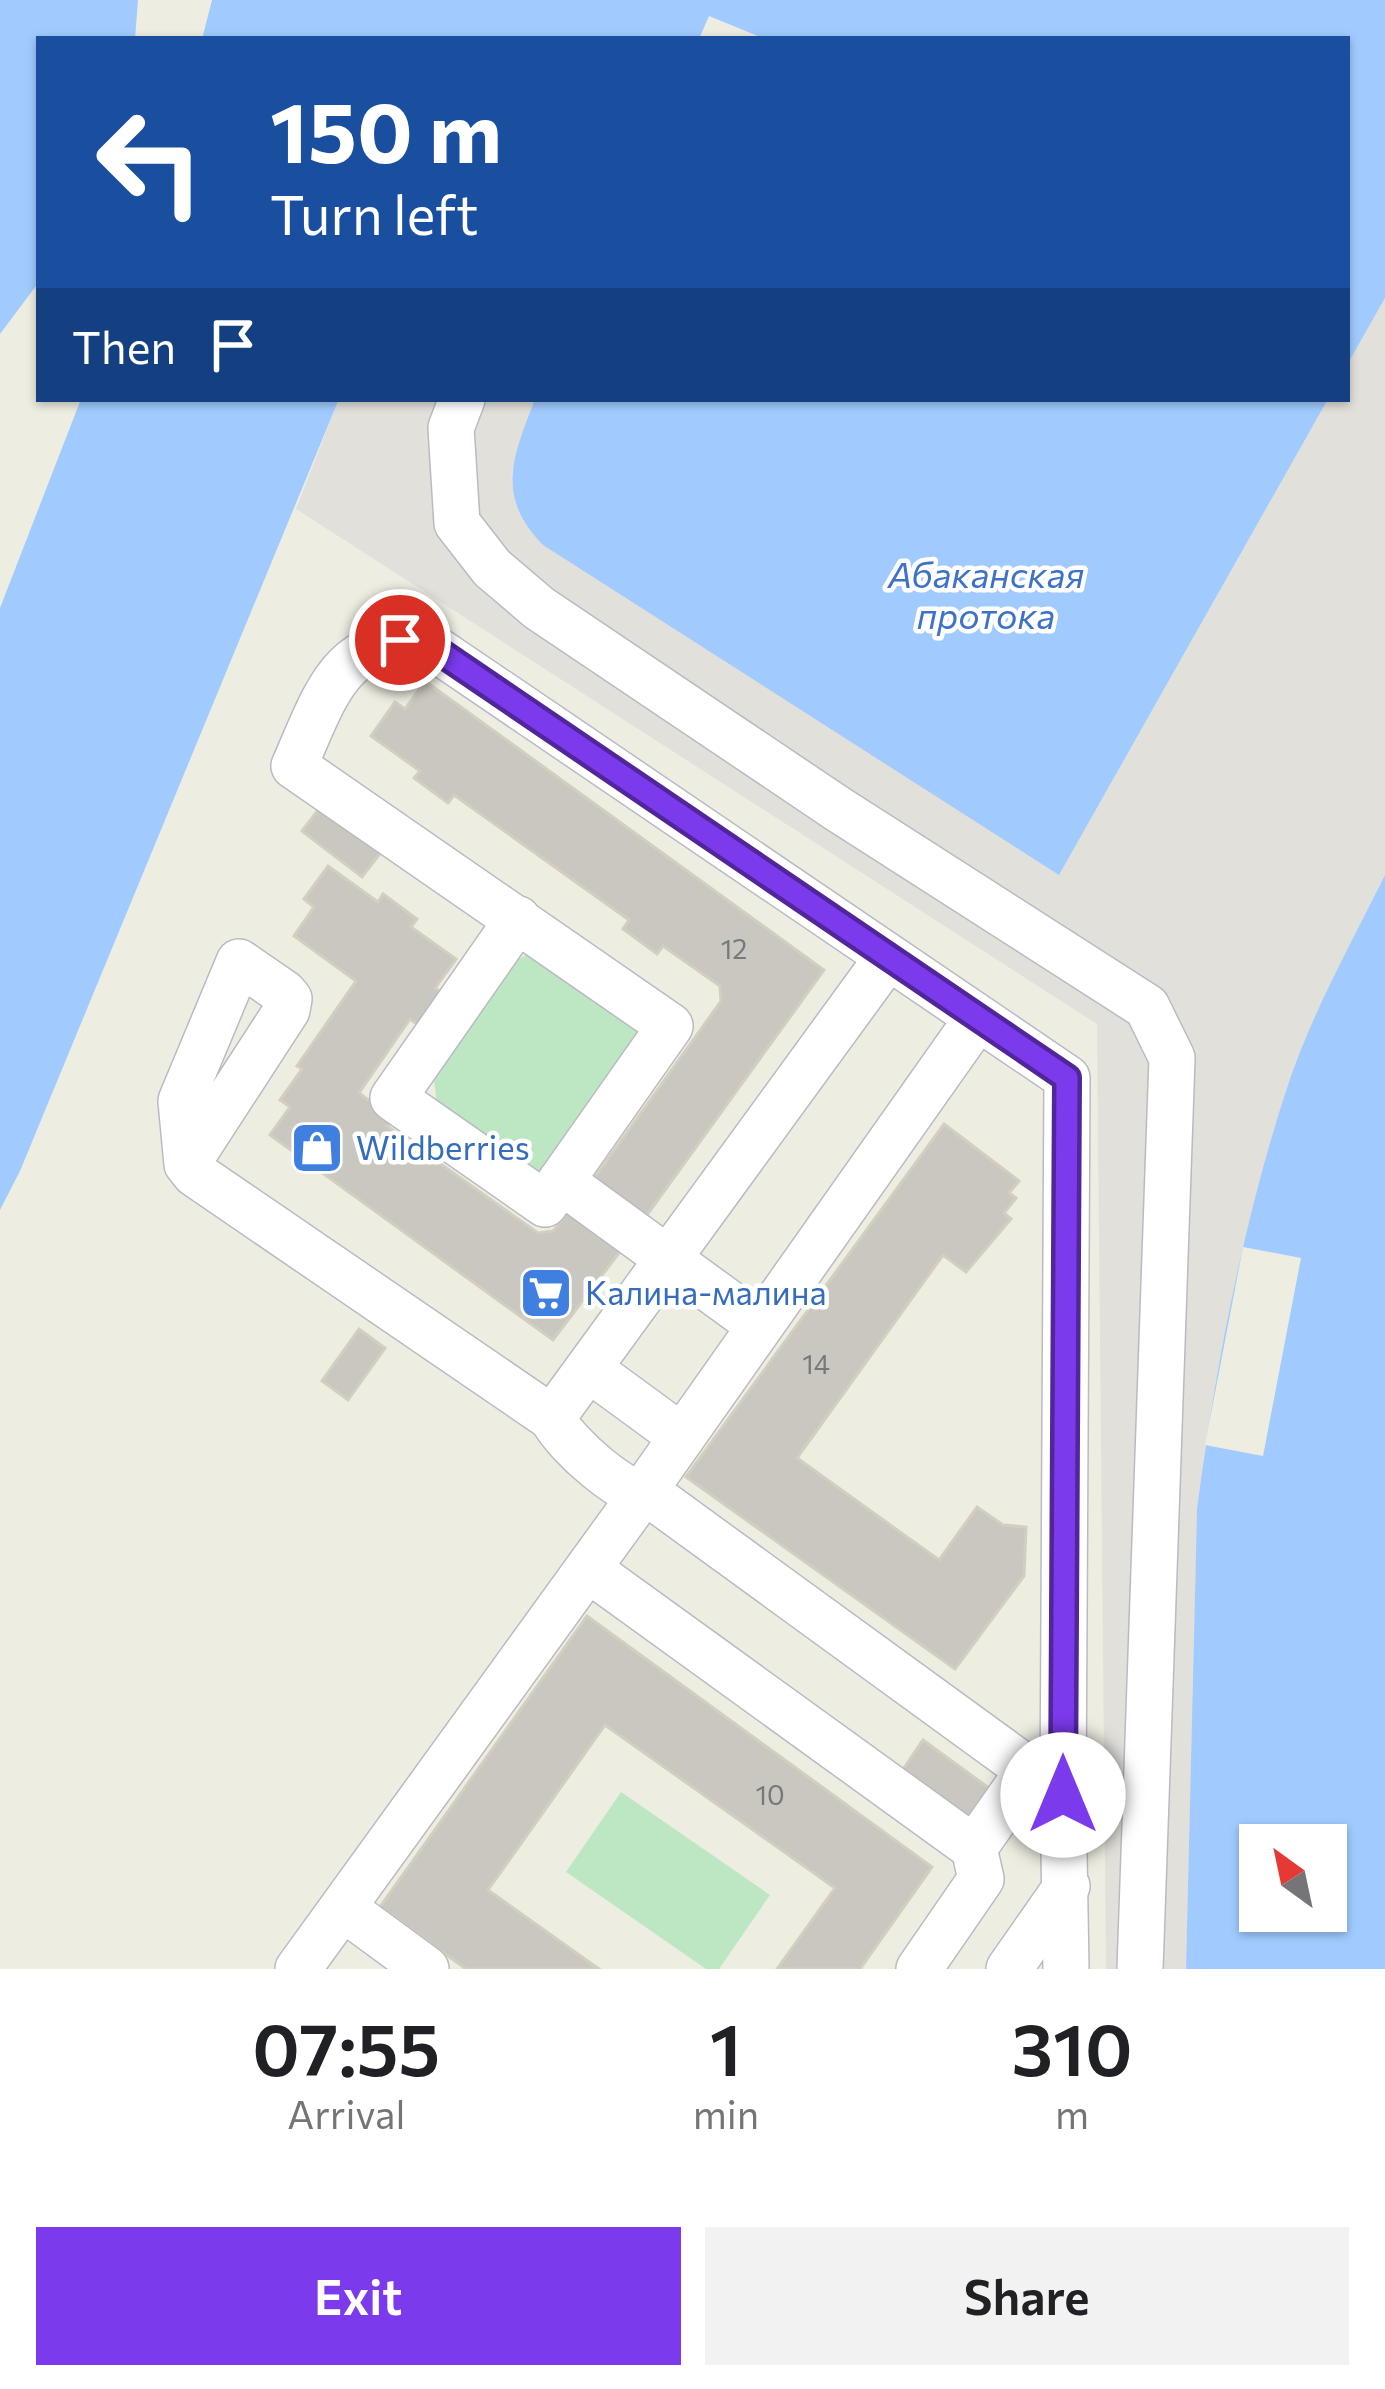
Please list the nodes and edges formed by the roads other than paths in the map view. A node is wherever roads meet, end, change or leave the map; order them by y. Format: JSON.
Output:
{"nodes":[{"id":1,"x":461,"y":402,"type":"edge"},
{"id":2,"x":518,"y":920,"type":"junction"},
{"id":3,"x":888,"y":958,"type":"junction"},
{"id":4,"x":977,"y":1019,"type":"junction"},
{"id":5,"x":187,"y":1164,"type":"dead end"},
{"id":6,"x":561,"y":1181,"type":"junction"},
{"id":7,"x":668,"y":1259,"type":"junction"},
{"id":8,"x":759,"y":1325,"type":"junction"},
{"id":9,"x":589,"y":1369,"type":"junction"},
{"id":10,"x":552,"y":1418,"type":"junction"},
{"id":11,"x":682,"y":1436,"type":"junction"},
{"id":12,"x":640,"y":1498,"type":"junction"},
{"id":13,"x":588,"y":1569,"type":"junction"},
{"id":14,"x":1046,"y":1782,"type":"junction"},
{"id":15,"x":974,"y":1848,"type":"junction"},
{"id":16,"x":1067,"y":1886,"type":"junction"},
{"id":17,"x":343,"y":1908,"type":"junction"},
{"id":18,"x":298,"y":1969,"type":"edge"},
{"id":19,"x":426,"y":1969,"type":"edge"},
{"id":20,"x":919,"y":1969,"type":"edge"},
{"id":21,"x":1010,"y":1969,"type":"edge"},
{"id":22,"x":1066,"y":1969,"type":"edge"},
{"id":23,"x":1140,"y":1969,"type":"edge"}],
"edges":[{"from":1,"to":23,"type":"street"},
{"from":2,"to":3,"type":"street"},
{"from":2,"to":6,"type":"street"},
{"from":2,"to":6,"type":"street"},
{"from":3,"to":4,"type":"street"},
{"from":3,"to":7,"type":"street"},
{"from":4,"to":8,"type":"street"},
{"from":4,"to":14,"type":"street"},
{"from":5,"to":10,"type":"street"},
{"from":6,"to":7,"type":"street"},
{"from":7,"to":8,"type":"street"},
{"from":7,"to":9,"type":"street"},
{"from":8,"to":11,"type":"street"},
{"from":9,"to":10,"type":"street"},
{"from":9,"to":11,"type":"street"},
{"from":10,"to":12,"type":"street"},
{"from":11,"to":12,"type":"street"},
{"from":12,"to":13,"type":"street"},
{"from":12,"to":14,"type":"street"},
{"from":13,"to":15,"type":"street"},
{"from":13,"to":17,"type":"street"},
{"from":14,"to":15,"type":"street"},
{"from":14,"to":16,"type":"street"},
{"from":15,"to":20,"type":"street"},
{"from":16,"to":21,"type":"street"},
{"from":16,"to":22,"type":"street"},
{"from":17,"to":18,"type":"street"},
{"from":17,"to":19,"type":"street"}]}
